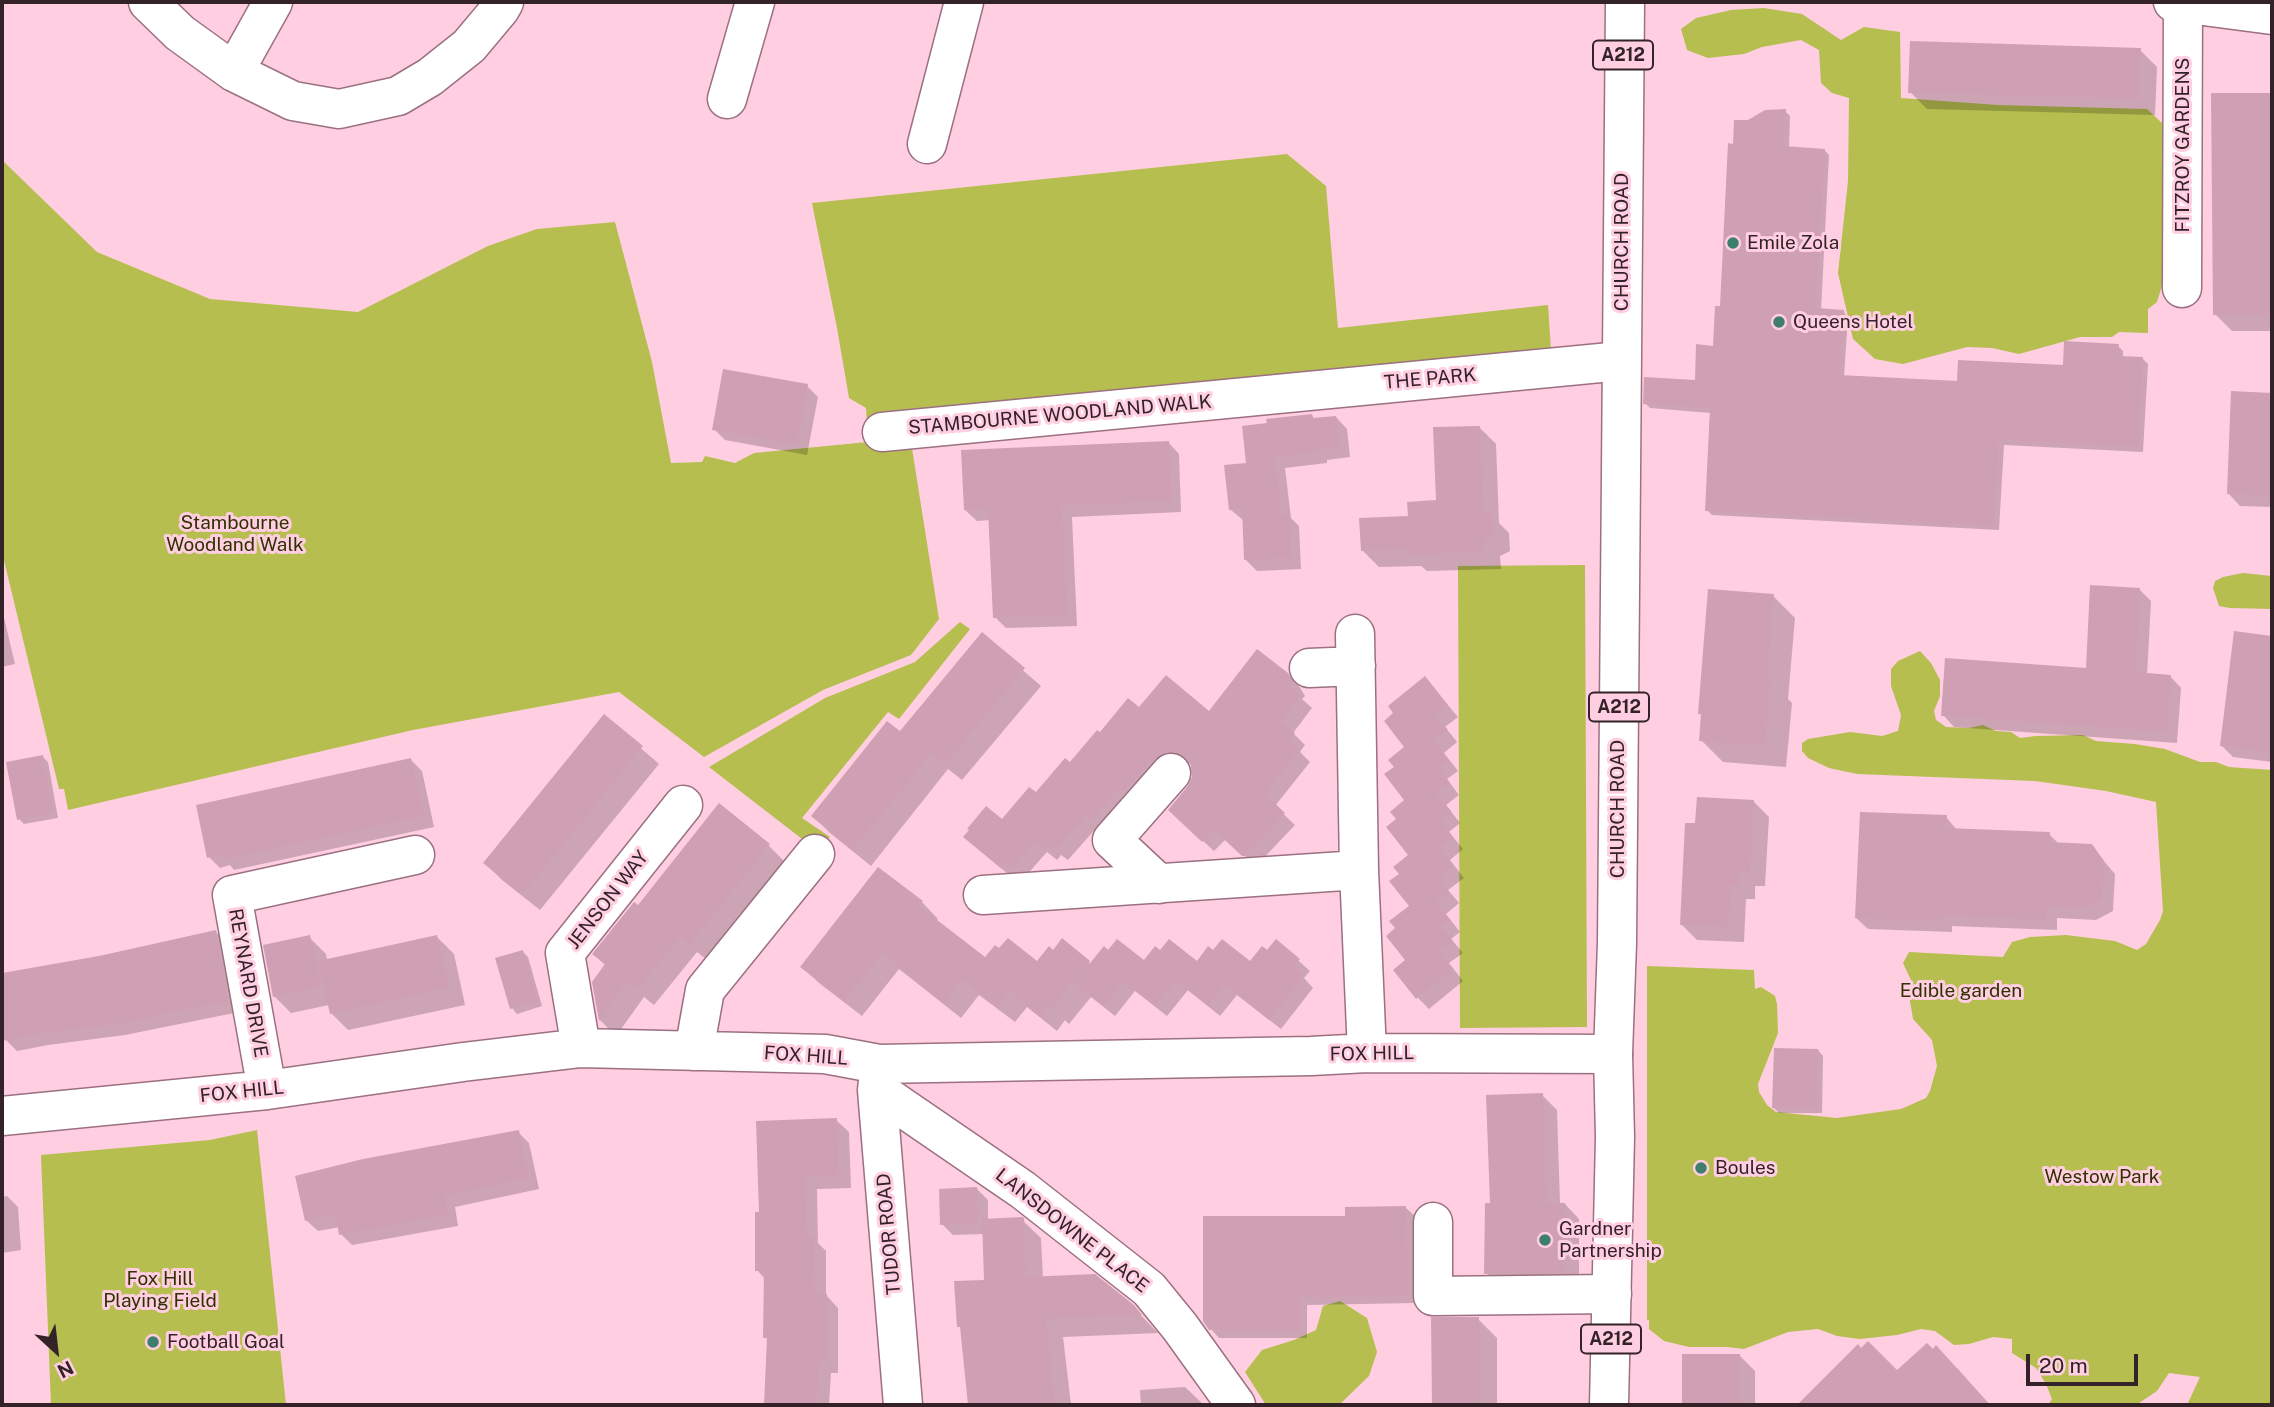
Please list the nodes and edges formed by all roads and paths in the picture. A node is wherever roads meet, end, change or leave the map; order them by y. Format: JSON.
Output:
{"nodes":[{"id":1,"x":148,"y":2,"type":"edge"},
{"id":2,"x":273,"y":2,"type":"edge"},
{"id":3,"x":504,"y":2,"type":"edge"},
{"id":4,"x":755,"y":2,"type":"edge"},
{"id":5,"x":964,"y":2,"type":"edge"},
{"id":6,"x":1625,"y":2,"type":"edge"},
{"id":7,"x":2174,"y":2,"type":"edge"},
{"id":8,"x":2183,"y":2,"type":"edge"},
{"id":9,"x":2272,"y":15,"type":"edge"},
{"id":10,"x":233,"y":72,"type":"junction"},
{"id":11,"x":727,"y":99,"type":"dead end"},
{"id":12,"x":927,"y":144,"type":"dead end"},
{"id":13,"x":2182,"y":288,"type":"dead end"},
{"id":14,"x":1621,"y":360,"type":"junction"},
{"id":15,"x":1238,"y":398,"type":"joint"},
{"id":16,"x":882,"y":432,"type":"dead end"},
{"id":17,"x":1309,"y":668,"type":"dead end"},
{"id":18,"x":1171,"y":773,"type":"dead end"},
{"id":19,"x":683,"y":805,"type":"dead end"},
{"id":20,"x":815,"y":854,"type":"dead end"},
{"id":21,"x":415,"y":855,"type":"dead end"},
{"id":22,"x":1359,"y":870,"type":"junction"},
{"id":23,"x":1159,"y":884,"type":"junction"},
{"id":24,"x":983,"y":895,"type":"dead end"},
{"id":25,"x":581,"y":1048,"type":"junction"},
{"id":26,"x":694,"y":1051,"type":"junction"},
{"id":27,"x":1367,"y":1053,"type":"junction"},
{"id":28,"x":1613,"y":1054,"type":"junction"},
{"id":29,"x":878,"y":1077,"type":"junction"},
{"id":30,"x":267,"y":1090,"type":"junction"},
{"id":31,"x":2,"y":1116,"type":"edge"},
{"id":32,"x":1433,"y":1222,"type":"dead end"},
{"id":33,"x":1612,"y":1294,"type":"junction"},
{"id":34,"x":903,"y":1405,"type":"edge"},
{"id":35,"x":1236,"y":1405,"type":"edge"},
{"id":36,"x":1609,"y":1405,"type":"edge"}],
"edges":[{"from":1,"to":10,"type":"street"},
{"from":2,"to":10,"type":"street"},
{"from":3,"to":10,"type":"street"},
{"from":4,"to":11,"type":"street"},
{"from":5,"to":12,"type":"street"},
{"from":6,"to":14,"type":"street","name":"CHURCH ROAD","number":"A212"},
{"from":7,"to":8,"type":"street"},
{"from":8,"to":9,"type":"street"},
{"from":8,"to":13,"type":"street","name":"FITZROY GARDENS"},
{"from":14,"to":15,"type":"street","name":"THE PARK"},
{"from":14,"to":28,"type":"street","name":"CHURCH ROAD","number":"A212"},
{"from":15,"to":16,"type":"street","name":"STAMBOURNE WOODLAND WALK"},
{"from":17,"to":22,"type":"street"},
{"from":18,"to":23,"type":"street"},
{"from":19,"to":25,"type":"street","name":"JENSON WAY"},
{"from":20,"to":26,"type":"street"},
{"from":21,"to":30,"type":"street","name":"REYNARD DRIVE"},
{"from":22,"to":23,"type":"street"},
{"from":22,"to":27,"type":"street"},
{"from":23,"to":24,"type":"street"},
{"from":25,"to":26,"type":"street","name":"FOX HILL"},
{"from":25,"to":30,"type":"street","name":"FOX HILL"},
{"from":26,"to":29,"type":"street","name":"FOX HILL"},
{"from":27,"to":28,"type":"street","name":"FOX HILL"},
{"from":27,"to":29,"type":"street","name":"FOX HILL"},
{"from":28,"to":33,"type":"street","name":"CHURCH ROAD","number":"A212"},
{"from":29,"to":34,"type":"street","name":"TUDOR ROAD"},
{"from":29,"to":35,"type":"street","name":"LANSDOWNE PLACE"},
{"from":30,"to":31,"type":"street","name":"FOX HILL"},
{"from":32,"to":33,"type":"street"},
{"from":33,"to":36,"type":"street","name":"CHURCH ROAD","number":"A212"}]}
